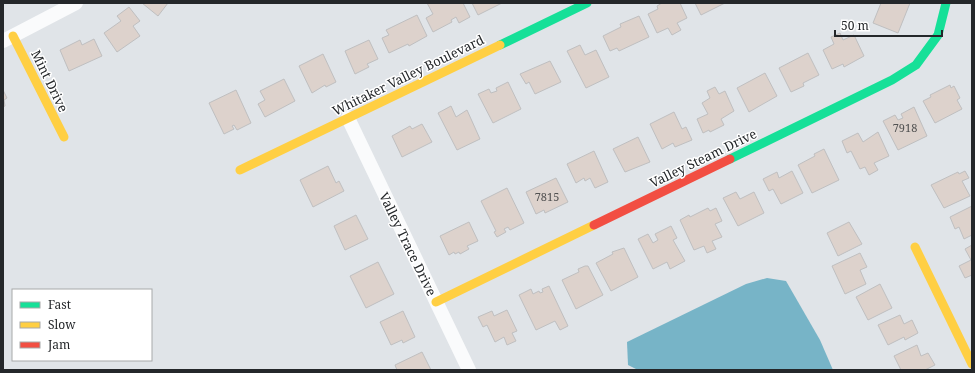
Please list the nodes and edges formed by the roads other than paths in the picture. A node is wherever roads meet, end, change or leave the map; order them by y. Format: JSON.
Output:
{"nodes":[{"id":1,"x":76,"y":3,"type":"edge"},
{"id":2,"x":587,"y":3,"type":"edge"},
{"id":3,"x":946,"y":3,"type":"edge"},
{"id":4,"x":8,"y":38,"type":"edge"},
{"id":5,"x":348,"y":118,"type":"junction"},
{"id":6,"x":64,"y":137,"type":"dead end"},
{"id":7,"x":240,"y":170,"type":"dead end"},
{"id":8,"x":915,"y":247,"type":"dead end"},
{"id":9,"x":436,"y":302,"type":"junction"},
{"id":10,"x":972,"y":364,"type":"edge"},
{"id":11,"x":469,"y":370,"type":"edge"}],
"edges":[{"from":1,"to":4,"type":"street"},
{"from":2,"to":5,"type":"street","name":"Whitaker Valley Boulevard"},
{"from":3,"to":9,"type":"street","name":"Valley Steam Drive"},
{"from":4,"to":6,"type":"street","name":"Mint Drive"},
{"from":5,"to":7,"type":"street","name":"Whitaker Valley Boulevard"},
{"from":5,"to":9,"type":"street","name":"Valley Trace Drive"},
{"from":8,"to":10,"type":"street"},
{"from":9,"to":11,"type":"street","name":"Valley Trace Drive"}]}
